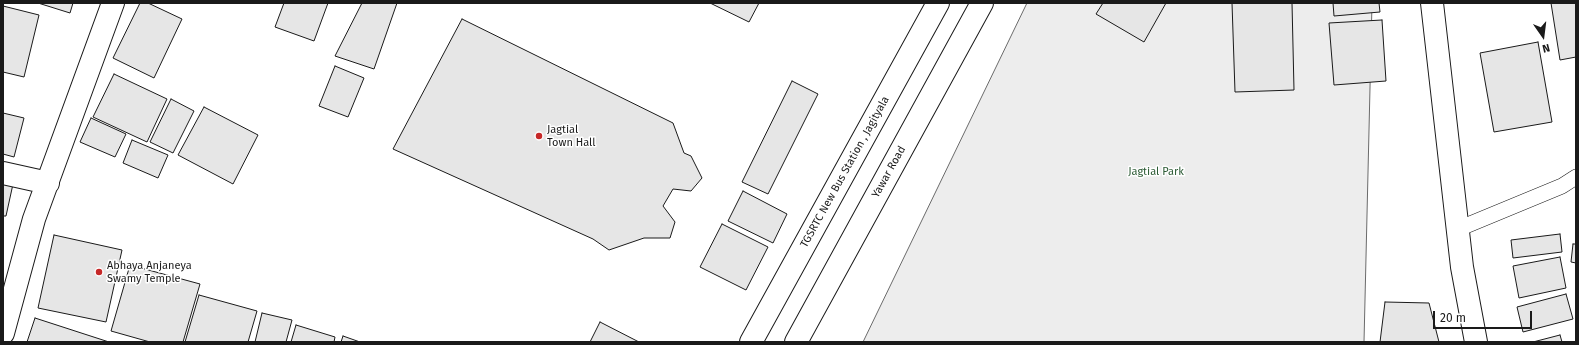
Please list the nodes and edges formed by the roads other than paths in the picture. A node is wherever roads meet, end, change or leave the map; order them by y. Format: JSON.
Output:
{"nodes":[{"id":1,"x":113,"y":3,"type":"edge"},
{"id":2,"x":938,"y":3,"type":"edge"},
{"id":3,"x":982,"y":3,"type":"edge"},
{"id":4,"x":1432,"y":3,"type":"edge"},
{"id":5,"x":3,"y":173,"type":"edge"},
{"id":6,"x":1576,"y":176,"type":"edge"},
{"id":7,"x":48,"y":183,"type":"junction"},
{"id":8,"x":1458,"y":229,"type":"junction"},
{"id":9,"x":3,"y":333,"type":"edge"},
{"id":10,"x":751,"y":342,"type":"edge"},
{"id":11,"x":796,"y":342,"type":"edge"},
{"id":12,"x":1476,"y":342,"type":"edge"}],
"edges":[{"from":1,"to":7,"type":"main road"},
{"from":2,"to":10,"type":"main road","name":"TGSRTC New Bus Station , Jagityala"},
{"from":3,"to":11,"type":"main road","name":"Yawar Road"},
{"from":4,"to":8,"type":"main road"},
{"from":5,"to":7,"type":"main road"},
{"from":6,"to":8,"type":"lane"},
{"from":7,"to":9,"type":"main road"},
{"from":8,"to":12,"type":"main road"}]}
